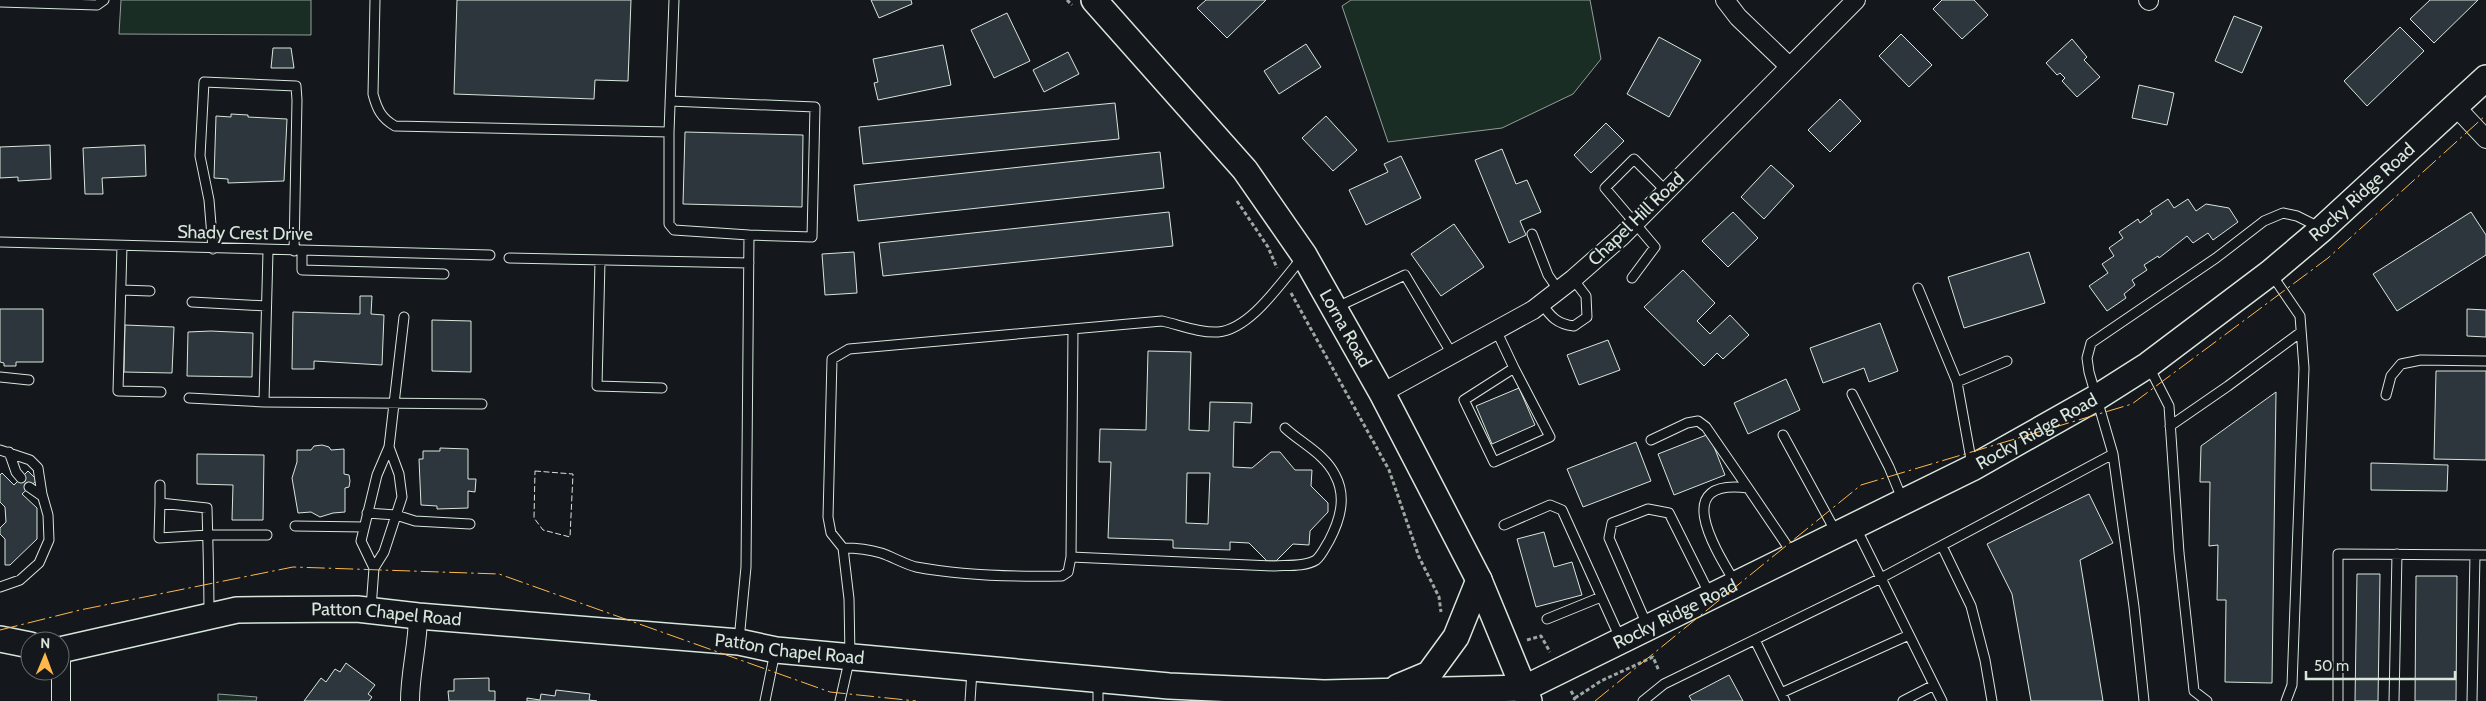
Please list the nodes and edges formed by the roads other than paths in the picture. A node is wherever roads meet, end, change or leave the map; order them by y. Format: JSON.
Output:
{"nodes":[{"id":1,"x":104,"y":0,"type":"edge"},
{"id":2,"x":375,"y":0,"type":"edge"},
{"id":3,"x":674,"y":0,"type":"edge"},
{"id":4,"x":1725,"y":0,"type":"edge"},
{"id":5,"x":1856,"y":0,"type":"edge"},
{"id":6,"x":0,"y":2,"type":"edge"},
{"id":7,"x":1084,"y":4,"type":"edge"},
{"id":8,"x":1789,"y":66,"type":"junction"},
{"id":9,"x":2486,"y":78,"type":"edge"},
{"id":10,"x":670,"y":101,"type":"junction"},
{"id":11,"x":2456,"y":107,"type":"junction"},
{"id":12,"x":669,"y":132,"type":"junction"},
{"id":13,"x":2486,"y":139,"type":"edge"},
{"id":14,"x":1666,"y":192,"type":"junction"},
{"id":15,"x":1634,"y":224,"type":"junction"},
{"id":16,"x":2322,"y":229,"type":"junction"},
{"id":17,"x":1532,"y":234,"type":"dead end"},
{"id":18,"x":749,"y":235,"type":"junction"},
{"id":19,"x":0,"y":242,"type":"edge"},
{"id":20,"x":122,"y":246,"type":"junction"},
{"id":21,"x":213,"y":249,"type":"junction"},
{"id":22,"x":268,"y":251,"type":"junction"},
{"id":23,"x":298,"y":251,"type":"junction"},
{"id":24,"x":1304,"y":255,"type":"junction"},
{"id":25,"x":490,"y":256,"type":"dead end"},
{"id":26,"x":509,"y":258,"type":"dead end"},
{"id":27,"x":600,"y":261,"type":"junction"},
{"id":28,"x":749,"y":263,"type":"junction"},
{"id":29,"x":2270,"y":273,"type":"junction"},
{"id":30,"x":444,"y":274,"type":"dead end"},
{"id":31,"x":1632,"y":278,"type":"dead end"},
{"id":32,"x":1573,"y":279,"type":"junction"},
{"id":33,"x":1918,"y":288,"type":"dead end"},
{"id":34,"x":122,"y":290,"type":"junction"},
{"id":35,"x":150,"y":291,"type":"dead end"},
{"id":36,"x":1559,"y":291,"type":"junction"},
{"id":37,"x":192,"y":302,"type":"dead end"},
{"id":38,"x":1542,"y":304,"type":"junction"},
{"id":39,"x":266,"y":306,"type":"junction"},
{"id":40,"x":1334,"y":308,"type":"junction"},
{"id":41,"x":404,"y":317,"type":"dead end"},
{"id":42,"x":1073,"y":329,"type":"junction"},
{"id":43,"x":1496,"y":330,"type":"junction"},
{"id":44,"x":2301,"y":332,"type":"junction"},
{"id":45,"x":1452,"y":354,"type":"junction"},
{"id":46,"x":2007,"y":361,"type":"dead end"},
{"id":47,"x":2486,"y":361,"type":"edge"},
{"id":48,"x":2148,"y":365,"type":"junction"},
{"id":49,"x":1514,"y":368,"type":"junction"},
{"id":50,"x":0,"y":377,"type":"edge"},
{"id":51,"x":29,"y":380,"type":"dead end"},
{"id":52,"x":1957,"y":382,"type":"junction"},
{"id":53,"x":662,"y":388,"type":"dead end"},
{"id":54,"x":161,"y":392,"type":"dead end"},
{"id":55,"x":1382,"y":393,"type":"junction"},
{"id":56,"x":1852,"y":394,"type":"dead end"},
{"id":57,"x":2386,"y":395,"type":"dead end"},
{"id":58,"x":189,"y":398,"type":"dead end"},
{"id":59,"x":2096,"y":398,"type":"junction"},
{"id":60,"x":264,"y":402,"type":"junction"},
{"id":61,"x":396,"y":404,"type":"junction"},
{"id":62,"x":482,"y":404,"type":"dead end"},
{"id":63,"x":2170,"y":426,"type":"junction"},
{"id":64,"x":1284,"y":428,"type":"dead end"},
{"id":65,"x":1783,"y":435,"type":"dead end"},
{"id":66,"x":1651,"y":440,"type":"dead end"},
{"id":67,"x":389,"y":447,"type":"junction"},
{"id":68,"x":4,"y":451,"type":"edge"},
{"id":69,"x":2113,"y":454,"type":"junction"},
{"id":70,"x":1972,"y":468,"type":"junction"},
{"id":71,"x":21,"y":478,"type":"dead end"},
{"id":72,"x":160,"y":485,"type":"dead end"},
{"id":73,"x":29,"y":487,"type":"dead end"},
{"id":74,"x":1748,"y":488,"type":"junction"},
{"id":75,"x":42,"y":496,"type":"junction"},
{"id":76,"x":1903,"y":502,"type":"junction"},
{"id":77,"x":160,"y":503,"type":"junction"},
{"id":78,"x":367,"y":513,"type":"junction"},
{"id":79,"x":396,"y":515,"type":"junction"},
{"id":80,"x":470,"y":524,"type":"dead end"},
{"id":81,"x":1504,"y":525,"type":"dead end"},
{"id":82,"x":295,"y":526,"type":"dead end"},
{"id":83,"x":364,"y":527,"type":"junction"},
{"id":84,"x":1846,"y":530,"type":"junction"},
{"id":85,"x":208,"y":535,"type":"junction"},
{"id":86,"x":268,"y":536,"type":"dead end"},
{"id":87,"x":1942,"y":546,"type":"junction"},
{"id":88,"x":843,"y":548,"type":"junction"},
{"id":89,"x":2397,"y":554,"type":"junction"},
{"id":90,"x":2475,"y":554,"type":"junction"},
{"id":91,"x":2486,"y":555,"type":"edge"},
{"id":92,"x":1794,"y":556,"type":"junction"},
{"id":93,"x":1071,"y":557,"type":"junction"},
{"id":94,"x":374,"y":568,"type":"junction"},
{"id":95,"x":1881,"y":578,"type":"junction"},
{"id":96,"x":1479,"y":580,"type":"junction"},
{"id":97,"x":1736,"y":584,"type":"junction"},
{"id":98,"x":0,"y":587,"type":"edge"},
{"id":99,"x":1711,"y":596,"type":"junction"},
{"id":100,"x":1601,"y":597,"type":"junction"},
{"id":101,"x":370,"y":611,"type":"junction"},
{"id":102,"x":209,"y":616,"type":"junction"},
{"id":103,"x":418,"y":616,"type":"junction"},
{"id":104,"x":1546,"y":619,"type":"dead end"},
{"id":105,"x":1649,"y":627,"type":"junction"},
{"id":106,"x":1909,"y":635,"type":"junction"},
{"id":107,"x":0,"y":640,"type":"edge"},
{"id":108,"x":1755,"y":640,"type":"junction"},
{"id":109,"x":1621,"y":641,"type":"junction"},
{"id":110,"x":739,"y":642,"type":"junction"},
{"id":111,"x":20,"y":643,"type":"edge"},
{"id":112,"x":70,"y":648,"type":"edge"},
{"id":113,"x":776,"y":650,"type":"junction"},
{"id":114,"x":850,"y":657,"type":"junction"},
{"id":115,"x":972,"y":668,"type":"junction"},
{"id":116,"x":61,"y":681,"type":"edge"},
{"id":117,"x":1934,"y":685,"type":"junction"},
{"id":118,"x":1098,"y":690,"type":"edge"},
{"id":119,"x":1384,"y":695,"type":"edge"},
{"id":120,"x":1527,"y":695,"type":"edge"},
{"id":121,"x":1326,"y":697,"type":"edge"},
{"id":122,"x":1783,"y":697,"type":"edge"},
{"id":123,"x":61,"y":701,"type":"edge"},
{"id":124,"x":410,"y":701,"type":"edge"},
{"id":125,"x":765,"y":701,"type":"edge"},
{"id":126,"x":840,"y":701,"type":"edge"},
{"id":127,"x":970,"y":701,"type":"edge"},
{"id":128,"x":1643,"y":701,"type":"edge"},
{"id":129,"x":1903,"y":701,"type":"edge"},
{"id":130,"x":1942,"y":701,"type":"edge"},
{"id":131,"x":1992,"y":701,"type":"edge"},
{"id":132,"x":2144,"y":701,"type":"edge"},
{"id":133,"x":2207,"y":701,"type":"edge"},
{"id":134,"x":2286,"y":701,"type":"edge"},
{"id":135,"x":2338,"y":701,"type":"edge"},
{"id":136,"x":2394,"y":701,"type":"edge"},
{"id":137,"x":2472,"y":701,"type":"edge"}],
"edges":[{"from":1,"to":6,"type":"lane"},
{"from":2,"to":12,"type":"lane"},
{"from":3,"to":10,"type":"lane"},
{"from":4,"to":8,"type":"street"},
{"from":5,"to":8,"type":"street","name":"Chapel Hill Road"},
{"from":7,"to":24,"type":"main road","name":"Lorna Road"},
{"from":8,"to":14,"type":"street","name":"Chapel Hill Road"},
{"from":9,"to":11,"type":"main road","name":"Rocky Ridge Road"},
{"from":10,"to":12,"type":"lane"},
{"from":10,"to":18,"type":"lane"},
{"from":11,"to":13,"type":"street"},
{"from":11,"to":16,"type":"main road","name":"Rocky Ridge Road"},
{"from":12,"to":18,"type":"lane"},
{"from":14,"to":15,"type":"street","name":"Chapel Hill Road"},
{"from":14,"to":15,"type":"lane"},
{"from":15,"to":31,"type":"lane"},
{"from":15,"to":32,"type":"street","name":"Chapel Hill Road"},
{"from":16,"to":29,"type":"main road","name":"Rocky Ridge Road"},
{"from":16,"to":59,"type":"lane"},
{"from":17,"to":36,"type":"lane"},
{"from":18,"to":28,"type":"lane"},
{"from":19,"to":20,"type":"lane","name":"Shady Crest Drive"},
{"from":20,"to":21,"type":"lane","name":"Shady Crest Drive"},
{"from":20,"to":34,"type":"lane"},
{"from":21,"to":22,"type":"lane","name":"Shady Crest Drive"},
{"from":21,"to":23,"type":"lane"},
{"from":22,"to":23,"type":"lane","name":"Shady Crest Drive"},
{"from":22,"to":39,"type":"lane"},
{"from":23,"to":25,"type":"lane","name":"Shady Crest Drive"},
{"from":23,"to":30,"type":"lane"},
{"from":24,"to":40,"type":"main road","name":"Lorna Road"},
{"from":24,"to":42,"type":"lane"},
{"from":26,"to":27,"type":"lane"},
{"from":27,"to":28,"type":"lane"},
{"from":27,"to":53,"type":"lane"},
{"from":28,"to":110,"type":"lane"},
{"from":29,"to":44,"type":"lane"},
{"from":29,"to":48,"type":"main road","name":"Rocky Ridge Road"},
{"from":32,"to":36,"type":"street","name":"Chapel Hill Road"},
{"from":32,"to":38,"type":"lane"},
{"from":33,"to":52,"type":"lane"},
{"from":34,"to":35,"type":"lane"},
{"from":34,"to":54,"type":"lane"},
{"from":36,"to":38,"type":"street","name":"Chapel Hill Road"},
{"from":37,"to":39,"type":"lane"},
{"from":38,"to":43,"type":"street","name":"Chapel Hill Road"},
{"from":39,"to":60,"type":"lane"},
{"from":40,"to":45,"type":"lane"},
{"from":40,"to":55,"type":"main road","name":"Lorna Road"},
{"from":41,"to":61,"type":"lane"},
{"from":42,"to":88,"type":"lane"},
{"from":42,"to":93,"type":"lane"},
{"from":43,"to":45,"type":"street","name":"Chapel Hill Road"},
{"from":43,"to":49,"type":"lane"},
{"from":44,"to":63,"type":"lane"},
{"from":44,"to":134,"type":"lane"},
{"from":45,"to":55,"type":"street","name":"Chapel Hill Road"},
{"from":46,"to":52,"type":"lane"},
{"from":47,"to":57,"type":"lane"},
{"from":48,"to":59,"type":"main road","name":"Rocky Ridge Road"},
{"from":48,"to":63,"type":"lane"},
{"from":49,"to":49,"type":"lane"},
{"from":50,"to":51,"type":"lane"},
{"from":52,"to":70,"type":"lane"},
{"from":55,"to":96,"type":"main road","name":"Lorna Road"},
{"from":56,"to":76,"type":"lane"},
{"from":58,"to":60,"type":"lane"},
{"from":59,"to":69,"type":"lane"},
{"from":59,"to":70,"type":"main road","name":"Rocky Ridge Road"},
{"from":60,"to":61,"type":"lane"},
{"from":61,"to":62,"type":"lane"},
{"from":61,"to":67,"type":"lane"},
{"from":63,"to":133,"type":"lane"},
{"from":64,"to":93,"type":"lane"},
{"from":65,"to":84,"type":"lane"},
{"from":66,"to":74,"type":"lane"},
{"from":67,"to":78,"type":"lane"},
{"from":67,"to":79,"type":"lane"},
{"from":68,"to":71,"type":"lane"},
{"from":68,"to":75,"type":"lane"},
{"from":69,"to":87,"type":"lane"},
{"from":69,"to":132,"type":"lane"},
{"from":70,"to":76,"type":"main road","name":"Rocky Ridge Road"},
{"from":72,"to":77,"type":"lane"},
{"from":73,"to":75,"type":"lane"},
{"from":74,"to":92,"type":"lane"},
{"from":74,"to":97,"type":"lane"},
{"from":75,"to":98,"type":"lane"},
{"from":76,"to":84,"type":"main road","name":"Rocky Ridge Road"},
{"from":77,"to":85,"type":"lane"},
{"from":77,"to":85,"type":"lane"},
{"from":78,"to":79,"type":"lane"},
{"from":78,"to":83,"type":"lane"},
{"from":79,"to":80,"type":"lane"},
{"from":79,"to":94,"type":"lane"},
{"from":81,"to":100,"type":"lane"},
{"from":82,"to":83,"type":"lane"},
{"from":83,"to":94,"type":"lane"},
{"from":84,"to":92,"type":"main road","name":"Rocky Ridge Road"},
{"from":84,"to":95,"type":"lane"},
{"from":85,"to":86,"type":"lane"},
{"from":85,"to":102,"type":"lane"},
{"from":87,"to":95,"type":"lane"},
{"from":87,"to":131,"type":"lane"},
{"from":88,"to":93,"type":"lane"},
{"from":88,"to":114,"type":"lane"},
{"from":89,"to":90,"type":"lane"},
{"from":89,"to":135,"type":"lane"},
{"from":89,"to":136,"type":"lane"},
{"from":90,"to":91,"type":"lane"},
{"from":90,"to":137,"type":"lane"},
{"from":92,"to":97,"type":"main road","name":"Rocky Ridge Road"},
{"from":94,"to":101,"type":"lane"},
{"from":95,"to":106,"type":"lane"},
{"from":95,"to":108,"type":"lane"},
{"from":96,"to":119,"type":"main road"},
{"from":96,"to":120,"type":"main road","name":"Lorna Road"},
{"from":97,"to":99,"type":"main road","name":"Rocky Ridge Road"},
{"from":99,"to":105,"type":"main road","name":"Rocky Ridge Road"},
{"from":99,"to":105,"type":"lane"},
{"from":100,"to":104,"type":"lane"},
{"from":100,"to":109,"type":"lane"},
{"from":101,"to":102,"type":"main road","name":"Patton Chapel Road"},
{"from":101,"to":103,"type":"main road","name":"Patton Chapel Road"},
{"from":102,"to":112,"type":"main road","name":"Patton Chapel Road"},
{"from":103,"to":110,"type":"main road","name":"Patton Chapel Road"},
{"from":103,"to":124,"type":"street"},
{"from":105,"to":109,"type":"main road","name":"Rocky Ridge Road"},
{"from":106,"to":117,"type":"lane"},
{"from":106,"to":122,"type":"lane"},
{"from":107,"to":111,"type":"main road"},
{"from":108,"to":122,"type":"lane"},
{"from":108,"to":128,"type":"lane"},
{"from":109,"to":120,"type":"main road","name":"Rocky Ridge Road"},
{"from":110,"to":113,"type":"main road","name":"Patton Chapel Road"},
{"from":113,"to":114,"type":"main road","name":"Patton Chapel Road"},
{"from":113,"to":125,"type":"lane"},
{"from":114,"to":115,"type":"main road","name":"Patton Chapel Road"},
{"from":114,"to":126,"type":"lane"},
{"from":115,"to":118,"type":"main road","name":"Patton Chapel Road"},
{"from":115,"to":127,"type":"lane"},
{"from":116,"to":123,"type":"street"},
{"from":117,"to":129,"type":"lane"},
{"from":117,"to":130,"type":"lane"},
{"from":118,"to":121,"type":"main road","name":"Patton Chapel Road"},
{"from":119,"to":120,"type":"main road","name":"Patton Chapel Road"},
{"from":119,"to":121,"type":"main road","name":"Patton Chapel Road"}]}
